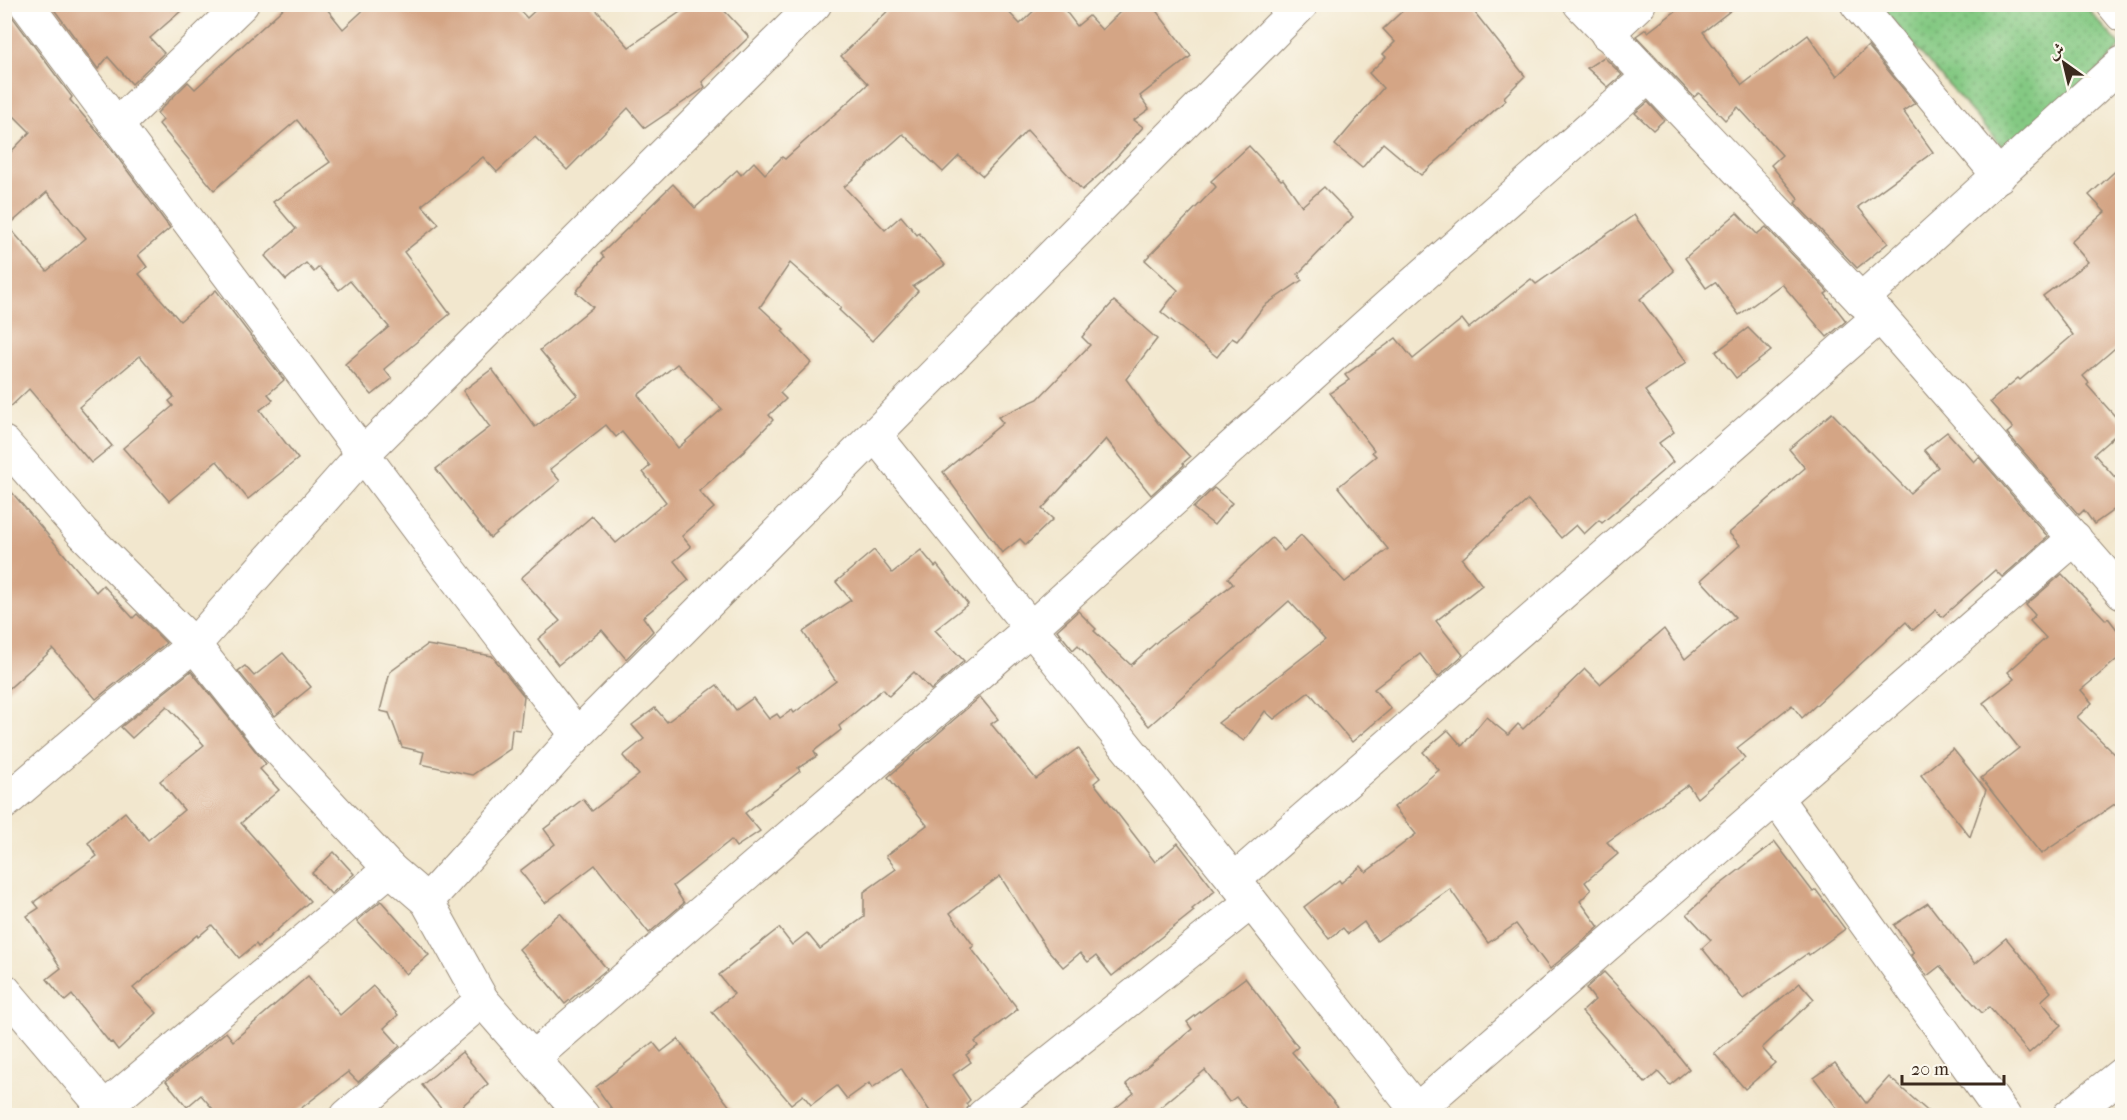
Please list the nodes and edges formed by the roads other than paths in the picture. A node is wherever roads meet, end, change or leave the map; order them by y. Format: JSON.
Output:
{"nodes":[{"id":1,"x":26,"y":4,"type":"edge"},
{"id":2,"x":242,"y":4,"type":"edge"},
{"id":3,"x":815,"y":4,"type":"edge"},
{"id":4,"x":1302,"y":4,"type":"edge"},
{"id":5,"x":1581,"y":4,"type":"edge"},
{"id":6,"x":1639,"y":4,"type":"edge"},
{"id":7,"x":1857,"y":4,"type":"edge"},
{"id":8,"x":2113,"y":4,"type":"edge"},
{"id":9,"x":2122,"y":15,"type":"edge"},
{"id":10,"x":1607,"y":34,"type":"junction"},
{"id":11,"x":2122,"y":63,"type":"edge"},
{"id":12,"x":1648,"y":77,"type":"junction"},
{"id":13,"x":117,"y":125,"type":"junction"},
{"id":14,"x":1999,"y":176,"type":"junction"},
{"id":15,"x":1870,"y":308,"type":"junction"},
{"id":16,"x":875,"y":435,"type":"junction"},
{"id":17,"x":4,"y":443,"type":"edge"},
{"id":18,"x":363,"y":454,"type":"junction"},
{"id":19,"x":2075,"y":538,"type":"junction"},
{"id":20,"x":2116,"y":571,"type":"edge"},
{"id":21,"x":1030,"y":629,"type":"junction"},
{"id":22,"x":194,"y":645,"type":"junction"},
{"id":23,"x":577,"y":735,"type":"junction"},
{"id":24,"x":1776,"y":798,"type":"junction"},
{"id":25,"x":4,"y":803,"type":"edge"},
{"id":26,"x":390,"y":869,"type":"junction"},
{"id":27,"x":1242,"y":891,"type":"junction"},
{"id":28,"x":427,"y":901,"type":"junction"},
{"id":29,"x":4,"y":990,"type":"edge"},
{"id":30,"x":482,"y":1000,"type":"junction"},
{"id":31,"x":534,"y":1057,"type":"junction"},
{"id":32,"x":2122,"y":1074,"type":"edge"},
{"id":33,"x":103,"y":1113,"type":"edge"},
{"id":34,"x":1416,"y":1114,"type":"edge"},
{"id":35,"x":347,"y":1116,"type":"edge"},
{"id":36,"x":583,"y":1116,"type":"edge"},
{"id":37,"x":983,"y":1116,"type":"edge"},
{"id":38,"x":2004,"y":1116,"type":"edge"},
{"id":39,"x":2069,"y":1116,"type":"edge"}],
"edges":[{"from":1,"to":13,"type":"street"},
{"from":2,"to":13,"type":"street"},
{"from":3,"to":18,"type":"street"},
{"from":4,"to":16,"type":"street"},
{"from":5,"to":10,"type":"street"},
{"from":6,"to":10,"type":"street"},
{"from":7,"to":14,"type":"street"},
{"from":8,"to":9,"type":"street"},
{"from":10,"to":12,"type":"street"},
{"from":11,"to":14,"type":"street"},
{"from":12,"to":15,"type":"street"},
{"from":12,"to":21,"type":"street"},
{"from":13,"to":18,"type":"street"},
{"from":14,"to":15,"type":"street"},
{"from":15,"to":19,"type":"street"},
{"from":15,"to":27,"type":"street"},
{"from":16,"to":21,"type":"street"},
{"from":16,"to":23,"type":"street"},
{"from":17,"to":22,"type":"street"},
{"from":18,"to":22,"type":"street"},
{"from":18,"to":23,"type":"street"},
{"from":19,"to":20,"type":"street"},
{"from":19,"to":24,"type":"street"},
{"from":21,"to":27,"type":"street"},
{"from":21,"to":31,"type":"street"},
{"from":22,"to":25,"type":"street"},
{"from":22,"to":26,"type":"street"},
{"from":23,"to":28,"type":"street"},
{"from":24,"to":34,"type":"street"},
{"from":24,"to":38,"type":"street"},
{"from":26,"to":28,"type":"street"},
{"from":26,"to":33,"type":"street"},
{"from":27,"to":34,"type":"street"},
{"from":27,"to":37,"type":"street"},
{"from":28,"to":30,"type":"street"},
{"from":29,"to":33,"type":"street"},
{"from":30,"to":31,"type":"street"},
{"from":30,"to":35,"type":"street"},
{"from":31,"to":36,"type":"street"},
{"from":32,"to":39,"type":"street"}]}
